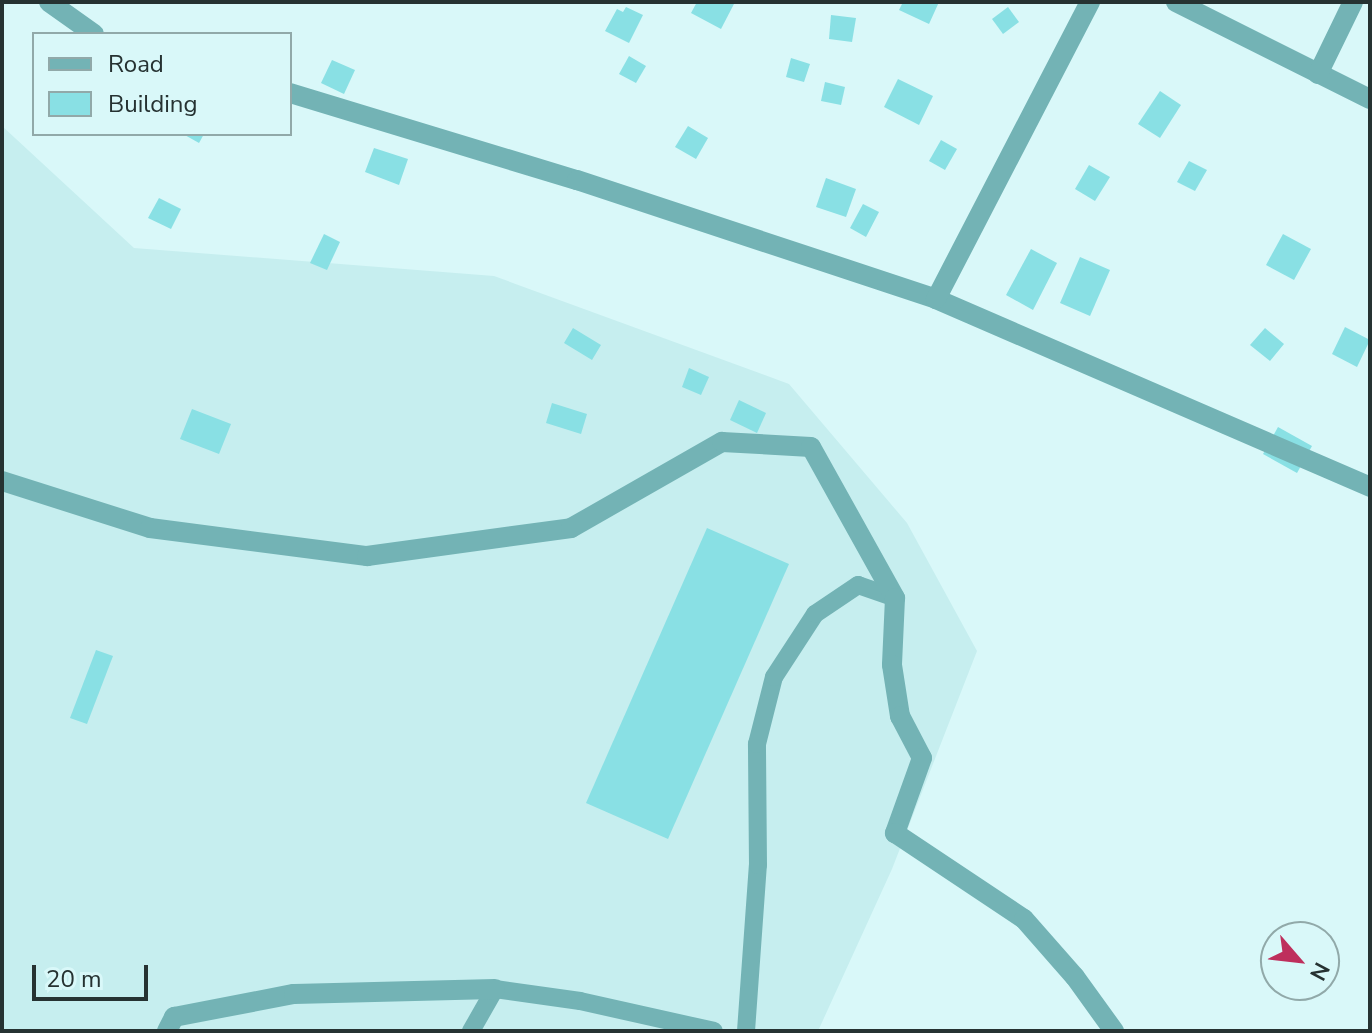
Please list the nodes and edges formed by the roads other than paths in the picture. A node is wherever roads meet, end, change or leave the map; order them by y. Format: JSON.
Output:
{"nodes":[{"id":1,"x":49,"y":2,"type":"edge"},
{"id":2,"x":1090,"y":2,"type":"edge"},
{"id":3,"x":1176,"y":2,"type":"edge"},
{"id":4,"x":1353,"y":2,"type":"edge"},
{"id":5,"x":91,"y":32,"type":"edge"},
{"id":6,"x":1318,"y":74,"type":"junction"},
{"id":7,"x":292,"y":94,"type":"edge"},
{"id":8,"x":1370,"y":99,"type":"edge"},
{"id":9,"x":936,"y":299,"type":"junction"},
{"id":10,"x":2,"y":481,"type":"edge"},
{"id":11,"x":1370,"y":487,"type":"edge"},
{"id":12,"x":895,"y":598,"type":"junction"},
{"id":13,"x":495,"y":989,"type":"junction"},
{"id":14,"x":167,"y":1031,"type":"edge"},
{"id":15,"x":471,"y":1031,"type":"edge"},
{"id":16,"x":714,"y":1031,"type":"edge"},
{"id":17,"x":746,"y":1031,"type":"edge"},
{"id":18,"x":1114,"y":1031,"type":"edge"}],
"edges":[{"from":1,"to":5,"type":"street"},
{"from":2,"to":9,"type":"street"},
{"from":3,"to":6,"type":"street"},
{"from":4,"to":6,"type":"street"},
{"from":6,"to":8,"type":"street"},
{"from":7,"to":9,"type":"street"},
{"from":9,"to":11,"type":"street"},
{"from":10,"to":12,"type":"street"},
{"from":12,"to":17,"type":"lane"},
{"from":12,"to":18,"type":"street"},
{"from":13,"to":14,"type":"street"},
{"from":13,"to":15,"type":"lane"},
{"from":13,"to":16,"type":"lane"}]}
